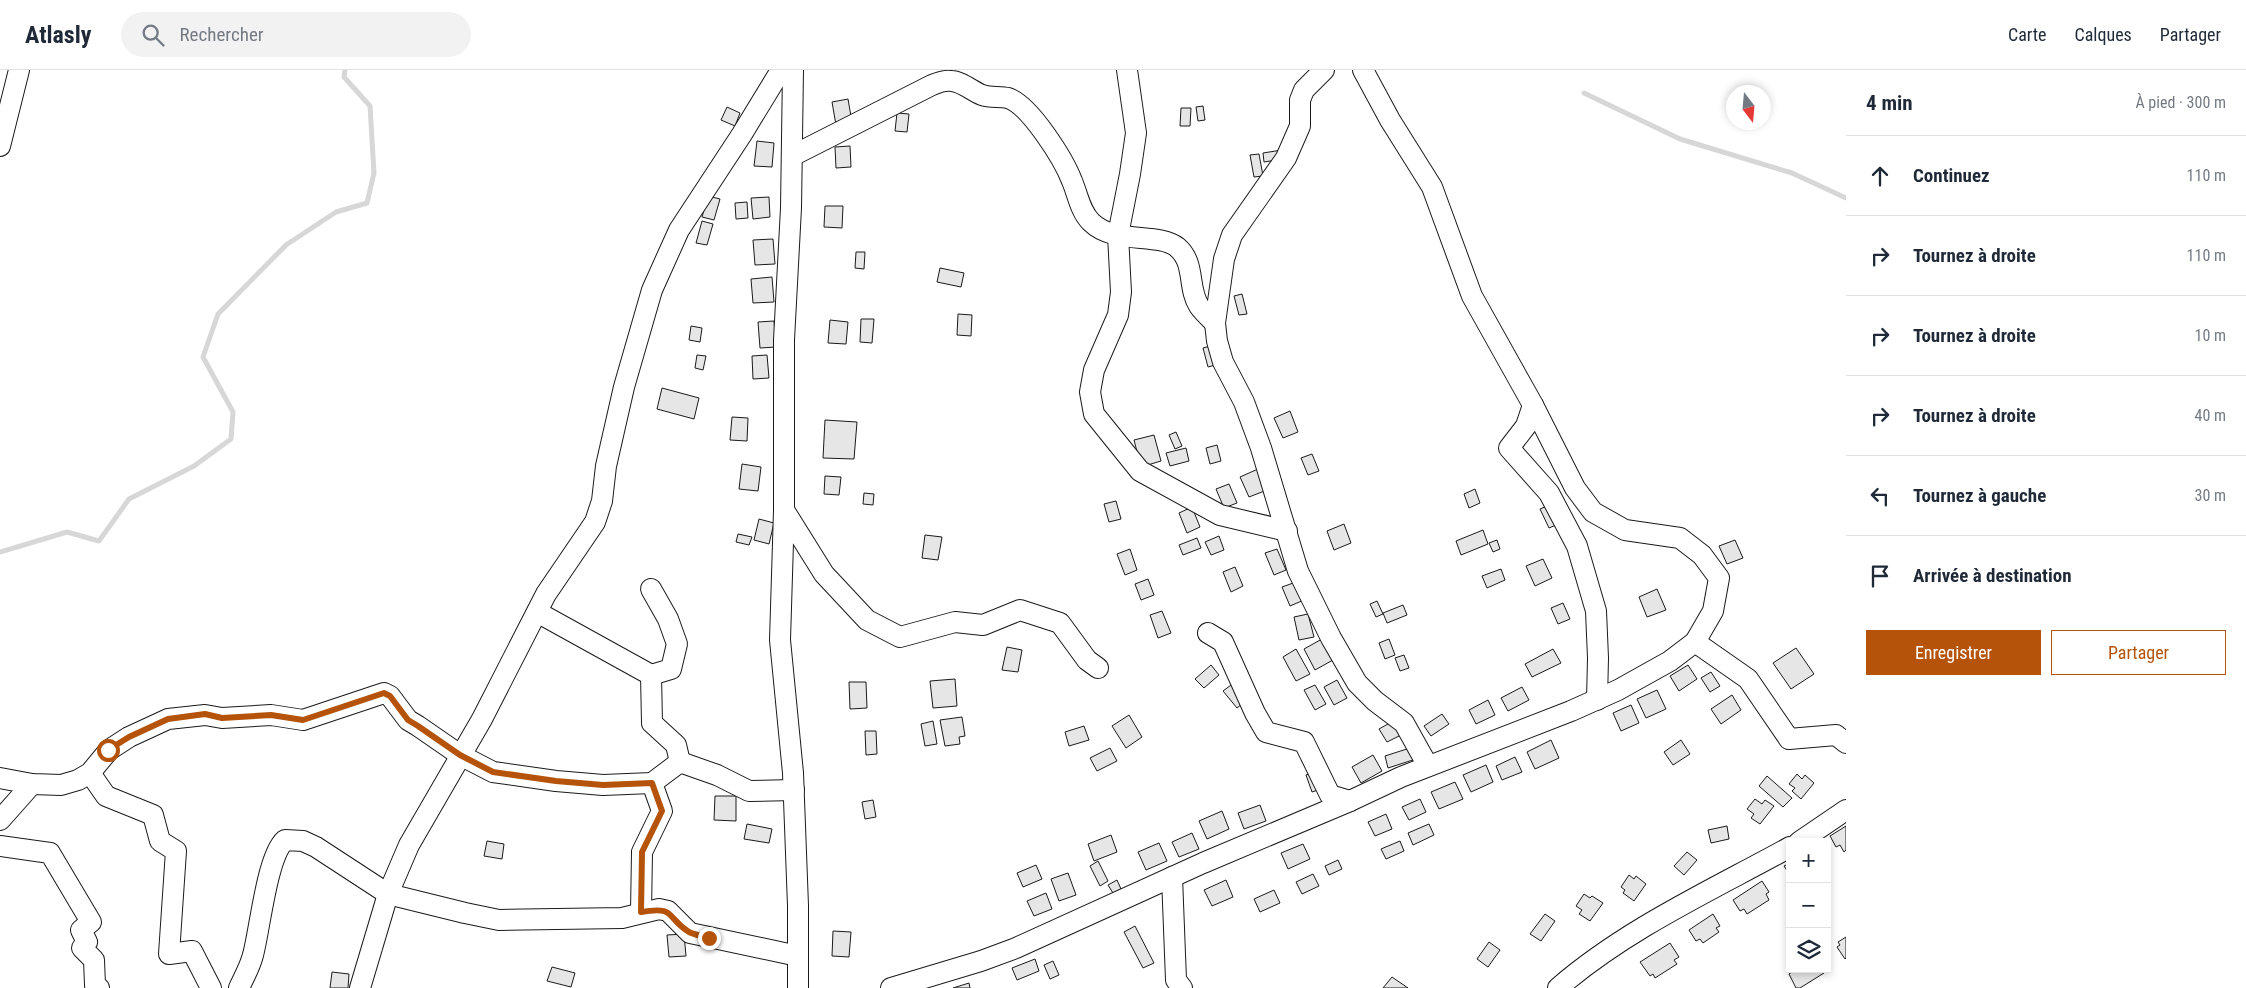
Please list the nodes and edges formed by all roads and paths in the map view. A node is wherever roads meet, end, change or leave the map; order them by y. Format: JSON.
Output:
{"nodes":[{"id":1,"x":19,"y":70,"type":"edge"},
{"id":2,"x":781,"y":70,"type":"edge"},
{"id":3,"x":793,"y":70,"type":"edge"},
{"id":4,"x":1324,"y":70,"type":"edge"},
{"id":5,"x":1362,"y":70,"type":"edge"},
{"id":6,"x":1132,"y":71,"type":"edge"},
{"id":7,"x":0,"y":146,"type":"edge"},
{"id":8,"x":792,"y":156,"type":"junction"},
{"id":9,"x":1118,"y":236,"type":"junction"},
{"id":10,"x":1215,"y":323,"type":"junction"},
{"id":11,"x":1533,"y":405,"type":"junction"},
{"id":12,"x":784,"y":510,"type":"junction"},
{"id":13,"x":1287,"y":531,"type":"junction"},
{"id":14,"x":651,"y":589,"type":"dead end"},
{"id":15,"x":538,"y":612,"type":"junction"},
{"id":16,"x":1208,"y":633,"type":"dead end"},
{"id":17,"x":1695,"y":642,"type":"junction"},
{"id":18,"x":1098,"y":668,"type":"dead end"},
{"id":19,"x":651,"y":675,"type":"junction"},
{"id":20,"x":1597,"y":700,"type":"junction"},
{"id":21,"x":1846,"y":743,"type":"edge"},
{"id":22,"x":460,"y":755,"type":"junction"},
{"id":23,"x":680,"y":762,"type":"junction"},
{"id":24,"x":1428,"y":766,"type":"junction"},
{"id":25,"x":90,"y":773,"type":"junction"},
{"id":26,"x":0,"y":778,"type":"edge"},
{"id":27,"x":652,"y":783,"type":"junction"},
{"id":28,"x":32,"y":784,"type":"junction"},
{"id":29,"x":794,"y":790,"type":"junction"},
{"id":30,"x":1350,"y":800,"type":"junction"},
{"id":31,"x":1846,"y":810,"type":"edge"},
{"id":32,"x":0,"y":820,"type":"edge"},
{"id":33,"x":1805,"y":838,"type":"edge"},
{"id":34,"x":0,"y":846,"type":"edge"},
{"id":35,"x":1786,"y":849,"type":"edge"},
{"id":36,"x":1172,"y":877,"type":"junction"},
{"id":37,"x":388,"y":894,"type":"junction"},
{"id":38,"x":641,"y":912,"type":"junction"},
{"id":39,"x":798,"y":956,"type":"junction"},
{"id":40,"x":99,"y":988,"type":"edge"},
{"id":41,"x":211,"y":988,"type":"edge"},
{"id":42,"x":239,"y":988,"type":"edge"},
{"id":43,"x":360,"y":988,"type":"edge"},
{"id":44,"x":798,"y":988,"type":"edge"},
{"id":45,"x":891,"y":988,"type":"edge"},
{"id":46,"x":1182,"y":988,"type":"edge"},
{"id":47,"x":1558,"y":988,"type":"edge"}],
"edges":[{"from":1,"to":7,"type":"street"},
{"from":2,"to":15,"type":"street"},
{"from":3,"to":8,"type":"street"},
{"from":4,"to":10,"type":"street"},
{"from":5,"to":11,"type":"street"},
{"from":6,"to":9,"type":"street"},
{"from":8,"to":9,"type":"street"},
{"from":8,"to":12,"type":"street"},
{"from":9,"to":10,"type":"street"},
{"from":9,"to":13,"type":"street"},
{"from":10,"to":13,"type":"street"},
{"from":11,"to":17,"type":"street"},
{"from":11,"to":20,"type":"street"},
{"from":12,"to":18,"type":"street"},
{"from":12,"to":29,"type":"street"},
{"from":13,"to":24,"type":"street"},
{"from":14,"to":19,"type":"street"},
{"from":15,"to":19,"type":"street"},
{"from":15,"to":22,"type":"street"},
{"from":16,"to":30,"type":"street"},
{"from":17,"to":20,"type":"street"},
{"from":17,"to":21,"type":"street"},
{"from":19,"to":23,"type":"street"},
{"from":20,"to":24,"type":"street"},
{"from":22,"to":25,"type":"street"},
{"from":22,"to":27,"type":"street"},
{"from":22,"to":37,"type":"street"},
{"from":23,"to":27,"type":"street"},
{"from":23,"to":29,"type":"street"},
{"from":24,"to":30,"type":"street"},
{"from":25,"to":28,"type":"street"},
{"from":25,"to":41,"type":"street"},
{"from":26,"to":28,"type":"street"},
{"from":27,"to":38,"type":"street"},
{"from":28,"to":32,"type":"street"},
{"from":29,"to":39,"type":"street"},
{"from":30,"to":36,"type":"street"},
{"from":31,"to":33,"type":"street"},
{"from":34,"to":40,"type":"street"},
{"from":35,"to":47,"type":"street"},
{"from":36,"to":45,"type":"street"},
{"from":36,"to":46,"type":"street"},
{"from":37,"to":38,"type":"street"},
{"from":37,"to":42,"type":"street"},
{"from":37,"to":43,"type":"street"},
{"from":38,"to":39,"type":"street"},
{"from":39,"to":44,"type":"street"}]}
